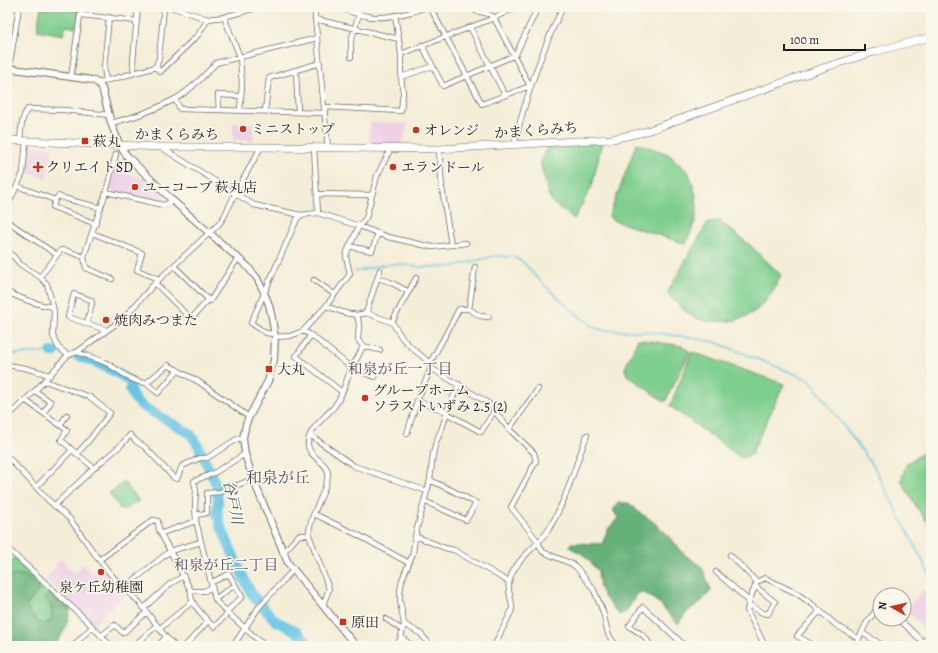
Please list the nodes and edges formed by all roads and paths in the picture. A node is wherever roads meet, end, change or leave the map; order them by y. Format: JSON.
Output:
{"nodes":[{"id":1,"x":19,"y":7,"type":"edge"},
{"id":2,"x":59,"y":7,"type":"edge"},
{"id":3,"x":138,"y":7,"type":"edge"},
{"id":4,"x":164,"y":7,"type":"edge"},
{"id":5,"x":171,"y":7,"type":"edge"},
{"id":6,"x":259,"y":7,"type":"edge"},
{"id":7,"x":314,"y":7,"type":"edge"},
{"id":8,"x":333,"y":7,"type":"edge"},
{"id":9,"x":426,"y":7,"type":"edge"},
{"id":10,"x":430,"y":7,"type":"edge"},
{"id":11,"x":470,"y":7,"type":"edge"},
{"id":12,"x":516,"y":7,"type":"edge"},
{"id":13,"x":538,"y":7,"type":"edge"},
{"id":14,"x":563,"y":7,"type":"edge"},
{"id":15,"x":508,"y":9,"type":"edge"},
{"id":16,"x":359,"y":14,"type":"junction"},
{"id":17,"x":81,"y":15,"type":"junction"},
{"id":18,"x":395,"y":15,"type":"junction"},
{"id":19,"x":224,"y":17,"type":"junction"},
{"id":20,"x":109,"y":18,"type":"junction"},
{"id":21,"x":494,"y":18,"type":"junction"},
{"id":22,"x":208,"y":19,"type":"junction"},
{"id":23,"x":315,"y":19,"type":"junction"},
{"id":24,"x":136,"y":20,"type":"junction"},
{"id":25,"x":470,"y":27,"type":"junction"},
{"id":26,"x":354,"y":28,"type":"junction"},
{"id":27,"x":446,"y":36,"type":"junction"},
{"id":28,"x":931,"y":37,"type":"edge"},
{"id":29,"x":317,"y":38,"type":"junction"},
{"id":30,"x":399,"y":39,"type":"junction"},
{"id":31,"x":422,"y":45,"type":"junction"},
{"id":32,"x":401,"y":54,"type":"junction"},
{"id":33,"x":513,"y":56,"type":"junction"},
{"id":34,"x":240,"y":57,"type":"junction"},
{"id":35,"x":351,"y":57,"type":"dead end"},
{"id":36,"x":320,"y":63,"type":"junction"},
{"id":37,"x":432,"y":66,"type":"junction"},
{"id":38,"x":490,"y":66,"type":"junction"},
{"id":39,"x":156,"y":67,"type":"junction"},
{"id":40,"x":8,"y":68,"type":"edge"},
{"id":41,"x":296,"y":71,"type":"junction"},
{"id":42,"x":134,"y":72,"type":"junction"},
{"id":43,"x":466,"y":76,"type":"junction"},
{"id":44,"x":71,"y":77,"type":"junction"},
{"id":45,"x":401,"y":77,"type":"junction"},
{"id":46,"x":106,"y":80,"type":"junction"},
{"id":47,"x":98,"y":82,"type":"junction"},
{"id":48,"x":530,"y":86,"type":"junction"},
{"id":49,"x":505,"y":95,"type":"junction"},
{"id":50,"x":241,"y":96,"type":"junction"},
{"id":51,"x":175,"y":99,"type":"junction"},
{"id":52,"x":325,"y":107,"type":"junction"},
{"id":53,"x":218,"y":110,"type":"junction"},
{"id":54,"x":240,"y":110,"type":"junction"},
{"id":55,"x":264,"y":110,"type":"junction"},
{"id":56,"x":298,"y":112,"type":"junction"},
{"id":57,"x":325,"y":113,"type":"junction"},
{"id":58,"x":109,"y":116,"type":"junction"},
{"id":59,"x":111,"y":123,"type":"junction"},
{"id":60,"x":7,"y":140,"type":"edge"},
{"id":61,"x":23,"y":141,"type":"junction"},
{"id":62,"x":514,"y":145,"type":"junction"},
{"id":63,"x":120,"y":146,"type":"junction"},
{"id":64,"x":160,"y":147,"type":"junction"},
{"id":65,"x":261,"y":147,"type":"junction"},
{"id":66,"x":314,"y":148,"type":"junction"},
{"id":67,"x":328,"y":148,"type":"junction"},
{"id":68,"x":391,"y":148,"type":"junction"},
{"id":69,"x":438,"y":149,"type":"junction"},
{"id":70,"x":116,"y":154,"type":"dead end"},
{"id":71,"x":17,"y":186,"type":"junction"},
{"id":72,"x":106,"y":192,"type":"junction"},
{"id":73,"x":235,"y":194,"type":"junction"},
{"id":74,"x":316,"y":194,"type":"junction"},
{"id":75,"x":372,"y":196,"type":"junction"},
{"id":76,"x":55,"y":200,"type":"junction"},
{"id":77,"x":172,"y":200,"type":"junction"},
{"id":78,"x":7,"y":207,"type":"edge"},
{"id":79,"x":101,"y":208,"type":"junction"},
{"id":80,"x":318,"y":213,"type":"junction"},
{"id":81,"x":301,"y":215,"type":"junction"},
{"id":82,"x":7,"y":221,"type":"edge"},
{"id":83,"x":96,"y":224,"type":"junction"},
{"id":84,"x":359,"y":226,"type":"junction"},
{"id":85,"x":210,"y":233,"type":"junction"},
{"id":86,"x":92,"y":234,"type":"junction"},
{"id":87,"x":378,"y":234,"type":"junction"},
{"id":88,"x":466,"y":243,"type":"dead end"},
{"id":89,"x":451,"y":245,"type":"junction"},
{"id":90,"x":349,"y":246,"type":"junction"},
{"id":91,"x":7,"y":252,"type":"edge"},
{"id":92,"x":57,"y":255,"type":"junction"},
{"id":93,"x":84,"y":257,"type":"junction"},
{"id":94,"x":238,"y":258,"type":"junction"},
{"id":95,"x":174,"y":266,"type":"junction"},
{"id":96,"x":476,"y":267,"type":"dead end"},
{"id":97,"x":380,"y":270,"type":"dead end"},
{"id":98,"x":40,"y":277,"type":"junction"},
{"id":99,"x":378,"y":278,"type":"junction"},
{"id":100,"x":416,"y":278,"type":"dead end"},
{"id":101,"x":112,"y":279,"type":"dead end"},
{"id":102,"x":314,"y":280,"type":"dead end"},
{"id":103,"x":157,"y":281,"type":"junction"},
{"id":104,"x":7,"y":292,"type":"edge"},
{"id":105,"x":264,"y":292,"type":"junction"},
{"id":106,"x":409,"y":292,"type":"junction"},
{"id":107,"x":334,"y":294,"type":"junction"},
{"id":108,"x":208,"y":300,"type":"junction"},
{"id":109,"x":326,"y":306,"type":"junction"},
{"id":110,"x":53,"y":307,"type":"junction"},
{"id":111,"x":469,"y":309,"type":"junction"},
{"id":112,"x":366,"y":313,"type":"junction"},
{"id":113,"x":356,"y":315,"type":"junction"},
{"id":114,"x":489,"y":317,"type":"dead end"},
{"id":115,"x":392,"y":322,"type":"junction"},
{"id":116,"x":87,"y":323,"type":"junction"},
{"id":117,"x":106,"y":330,"type":"junction"},
{"id":118,"x":303,"y":331,"type":"junction"},
{"id":119,"x":311,"y":335,"type":"junction"},
{"id":120,"x":274,"y":336,"type":"junction"},
{"id":121,"x":363,"y":346,"type":"junction"},
{"id":122,"x":380,"y":350,"type":"dead end"},
{"id":123,"x":77,"y":352,"type":"junction"},
{"id":124,"x":68,"y":355,"type":"junction"},
{"id":125,"x":7,"y":365,"type":"edge"},
{"id":126,"x":430,"y":365,"type":"junction"},
{"id":127,"x":352,"y":367,"type":"junction"},
{"id":128,"x":178,"y":370,"type":"junction"},
{"id":129,"x":50,"y":375,"type":"junction"},
{"id":130,"x":375,"y":376,"type":"dead end"},
{"id":131,"x":45,"y":381,"type":"junction"},
{"id":132,"x":146,"y":382,"type":"junction"},
{"id":133,"x":459,"y":384,"type":"junction"},
{"id":134,"x":538,"y":389,"type":"dead end"},
{"id":135,"x":35,"y":391,"type":"junction"},
{"id":136,"x":342,"y":392,"type":"junction"},
{"id":137,"x":25,"y":400,"type":"junction"},
{"id":138,"x":417,"y":401,"type":"junction"},
{"id":139,"x":495,"y":410,"type":"junction"},
{"id":140,"x":44,"y":412,"type":"junction"},
{"id":141,"x":446,"y":412,"type":"junction"},
{"id":142,"x":8,"y":413,"type":"edge"},
{"id":143,"x":67,"y":415,"type":"dead end"},
{"id":144,"x":249,"y":417,"type":"junction"},
{"id":145,"x":60,"y":425,"type":"junction"},
{"id":146,"x":510,"y":429,"type":"junction"},
{"id":147,"x":407,"y":434,"type":"dead end"},
{"id":148,"x":310,"y":435,"type":"junction"},
{"id":149,"x":587,"y":435,"type":"dead end"},
{"id":150,"x":243,"y":438,"type":"junction"},
{"id":151,"x":72,"y":450,"type":"junction"},
{"id":152,"x":77,"y":454,"type":"junction"},
{"id":153,"x":245,"y":454,"type":"junction"},
{"id":154,"x":7,"y":456,"type":"edge"},
{"id":155,"x":94,"y":468,"type":"junction"},
{"id":156,"x":253,"y":479,"type":"junction"},
{"id":157,"x":430,"y":480,"type":"junction"},
{"id":158,"x":36,"y":487,"type":"junction"},
{"id":159,"x":427,"y":491,"type":"junction"},
{"id":160,"x":424,"y":501,"type":"junction"},
{"id":161,"x":54,"y":506,"type":"junction"},
{"id":162,"x":314,"y":514,"type":"junction"},
{"id":163,"x":196,"y":515,"type":"junction"},
{"id":164,"x":196,"y":521,"type":"junction"},
{"id":165,"x":162,"y":533,"type":"junction"},
{"id":166,"x":309,"y":535,"type":"junction"},
{"id":167,"x":415,"y":536,"type":"junction"},
{"id":168,"x":201,"y":542,"type":"junction"},
{"id":169,"x":537,"y":543,"type":"junction"},
{"id":170,"x":7,"y":548,"type":"edge"},
{"id":171,"x":170,"y":551,"type":"junction"},
{"id":172,"x":283,"y":553,"type":"junction"},
{"id":173,"x":730,"y":555,"type":"dead end"},
{"id":174,"x":99,"y":560,"type":"junction"},
{"id":175,"x":409,"y":563,"type":"junction"},
{"id":176,"x":293,"y":570,"type":"junction"},
{"id":177,"x":716,"y":572,"type":"dead end"},
{"id":178,"x":182,"y":577,"type":"junction"},
{"id":179,"x":509,"y":582,"type":"junction"},
{"id":180,"x":756,"y":584,"type":"junction"},
{"id":181,"x":212,"y":585,"type":"junction"},
{"id":182,"x":235,"y":585,"type":"junction"},
{"id":183,"x":124,"y":588,"type":"junction"},
{"id":184,"x":191,"y":591,"type":"junction"},
{"id":185,"x":215,"y":599,"type":"junction"},
{"id":186,"x":192,"y":602,"type":"junction"},
{"id":187,"x":748,"y":603,"type":"junction"},
{"id":188,"x":323,"y":606,"type":"junction"},
{"id":189,"x":145,"y":610,"type":"junction"},
{"id":190,"x":228,"y":612,"type":"junction"},
{"id":191,"x":819,"y":612,"type":"junction"},
{"id":192,"x":872,"y":616,"type":"edge"},
{"id":193,"x":386,"y":619,"type":"dead end"},
{"id":194,"x":208,"y":621,"type":"junction"},
{"id":195,"x":404,"y":624,"type":"junction"},
{"id":196,"x":92,"y":626,"type":"junction"},
{"id":197,"x":158,"y":627,"type":"junction"},
{"id":198,"x":907,"y":627,"type":"edge"},
{"id":199,"x":246,"y":628,"type":"junction"},
{"id":200,"x":402,"y":630,"type":"junction"},
{"id":201,"x":862,"y":633,"type":"junction"},
{"id":202,"x":102,"y":636,"type":"junction"},
{"id":203,"x":166,"y":637,"type":"junction"},
{"id":204,"x":401,"y":637,"type":"junction"},
{"id":205,"x":928,"y":637,"type":"dead end"},
{"id":206,"x":859,"y":639,"type":"junction"},
{"id":207,"x":76,"y":644,"type":"dead end"},
{"id":208,"x":923,"y":644,"type":"edge"},
{"id":209,"x":110,"y":646,"type":"edge"},
{"id":210,"x":134,"y":646,"type":"edge"},
{"id":211,"x":158,"y":646,"type":"edge"},
{"id":212,"x":175,"y":646,"type":"edge"},
{"id":213,"x":186,"y":646,"type":"edge"},
{"id":214,"x":233,"y":646,"type":"edge"},
{"id":215,"x":265,"y":646,"type":"edge"},
{"id":216,"x":356,"y":646,"type":"edge"},
{"id":217,"x":398,"y":646,"type":"edge"},
{"id":218,"x":412,"y":646,"type":"edge"},
{"id":219,"x":431,"y":646,"type":"edge"},
{"id":220,"x":494,"y":646,"type":"edge"},
{"id":221,"x":616,"y":646,"type":"edge"},
{"id":222,"x":651,"y":646,"type":"edge"},
{"id":223,"x":685,"y":646,"type":"edge"},
{"id":224,"x":765,"y":646,"type":"edge"},
{"id":225,"x":815,"y":646,"type":"edge"},
{"id":226,"x":855,"y":646,"type":"edge"},
{"id":227,"x":884,"y":646,"type":"edge"}],
"edges":[{"from":1,"to":40,"type":"street"},
{"from":2,"to":17,"type":"street"},
{"from":3,"to":24,"type":"street"},
{"from":4,"to":39,"type":"street"},
{"from":5,"to":22,"type":"street"},
{"from":6,"to":19,"type":"street"},
{"from":7,"to":23,"type":"street"},
{"from":8,"to":16,"type":"street"},
{"from":9,"to":18,"type":"street"},
{"from":10,"to":27,"type":"street"},
{"from":11,"to":21,"type":"street"},
{"from":12,"to":15,"type":"street"},
{"from":13,"to":33,"type":"street"},
{"from":14,"to":48,"type":"street"},
{"from":15,"to":21,"type":"street"},
{"from":16,"to":18,"type":"street"},
{"from":16,"to":26,"type":"street"},
{"from":17,"to":20,"type":"street"},
{"from":17,"to":44,"type":"street"},
{"from":18,"to":30,"type":"street"},
{"from":19,"to":22,"type":"street"},
{"from":19,"to":34,"type":"street"},
{"from":20,"to":24,"type":"street"},
{"from":20,"to":46,"type":"street"},
{"from":21,"to":25,"type":"street"},
{"from":21,"to":33,"type":"street"},
{"from":22,"to":39,"type":"street"},
{"from":23,"to":26,"type":"street"},
{"from":23,"to":29,"type":"street"},
{"from":24,"to":42,"type":"street"},
{"from":25,"to":27,"type":"street"},
{"from":25,"to":38,"type":"street"},
{"from":26,"to":30,"type":"street"},
{"from":26,"to":35,"type":"street"},
{"from":27,"to":31,"type":"street"},
{"from":27,"to":43,"type":"street"},
{"from":28,"to":62,"type":"main road","name":"かまくらみち"},
{"from":29,"to":34,"type":"street"},
{"from":29,"to":36,"type":"street"},
{"from":30,"to":32,"type":"street"},
{"from":31,"to":32,"type":"street"},
{"from":31,"to":37,"type":"street"},
{"from":32,"to":45,"type":"street"},
{"from":33,"to":38,"type":"street"},
{"from":33,"to":48,"type":"street"},
{"from":34,"to":50,"type":"street"},
{"from":34,"to":51,"type":"street"},
{"from":36,"to":41,"type":"street"},
{"from":36,"to":52,"type":"street"},
{"from":37,"to":43,"type":"street"},
{"from":37,"to":45,"type":"street"},
{"from":38,"to":43,"type":"street"},
{"from":38,"to":49,"type":"street"},
{"from":39,"to":42,"type":"street"},
{"from":40,"to":44,"type":"street"},
{"from":41,"to":55,"type":"street"},
{"from":41,"to":56,"type":"street"},
{"from":42,"to":46,"type":"street"},
{"from":43,"to":49,"type":"street"},
{"from":44,"to":47,"type":"street"},
{"from":45,"to":52,"type":"street"},
{"from":46,"to":47,"type":"street"},
{"from":47,"to":58,"type":"street"},
{"from":48,"to":49,"type":"street"},
{"from":48,"to":62,"type":"street"},
{"from":50,"to":53,"type":"street"},
{"from":50,"to":54,"type":"street"},
{"from":51,"to":53,"type":"street"},
{"from":51,"to":59,"type":"street"},
{"from":52,"to":57,"type":"street"},
{"from":53,"to":54,"type":"street"},
{"from":54,"to":55,"type":"street"},
{"from":55,"to":56,"type":"street"},
{"from":56,"to":57,"type":"street"},
{"from":57,"to":67,"type":"street"},
{"from":58,"to":59,"type":"street"},
{"from":58,"to":61,"type":"street"},
{"from":59,"to":63,"type":"street"},
{"from":60,"to":61,"type":"main road","name":"かまくらみち"},
{"from":61,"to":63,"type":"main road","name":"かまくらみち"},
{"from":61,"to":71,"type":"street"},
{"from":62,"to":69,"type":"main road","name":"かまくらみち"},
{"from":63,"to":64,"type":"main road","name":"かまくらみち"},
{"from":63,"to":77,"type":"street"},
{"from":64,"to":65,"type":"main road","name":"かまくらみち"},
{"from":64,"to":73,"type":"street"},
{"from":65,"to":66,"type":"main road","name":"かまくらみち"},
{"from":65,"to":73,"type":"street"},
{"from":66,"to":67,"type":"main road","name":"かまくらみち"},
{"from":66,"to":74,"type":"street"},
{"from":67,"to":68,"type":"main road","name":"かまくらみち"},
{"from":68,"to":69,"type":"main road","name":"かまくらみち"},
{"from":68,"to":75,"type":"street"},
{"from":69,"to":89,"type":"street"},
{"from":70,"to":72,"type":"street"},
{"from":71,"to":76,"type":"street"},
{"from":71,"to":78,"type":"street"},
{"from":72,"to":77,"type":"street"},
{"from":72,"to":79,"type":"street"},
{"from":73,"to":81,"type":"street"},
{"from":73,"to":85,"type":"street"},
{"from":74,"to":75,"type":"street"},
{"from":74,"to":80,"type":"street"},
{"from":75,"to":84,"type":"street"},
{"from":76,"to":79,"type":"street"},
{"from":76,"to":83,"type":"street"},
{"from":77,"to":85,"type":"street"},
{"from":79,"to":83,"type":"street"},
{"from":80,"to":81,"type":"street"},
{"from":80,"to":84,"type":"street"},
{"from":81,"to":105,"type":"street"},
{"from":82,"to":92,"type":"street"},
{"from":83,"to":86,"type":"street"},
{"from":84,"to":87,"type":"street"},
{"from":84,"to":90,"type":"street"},
{"from":85,"to":94,"type":"street"},
{"from":85,"to":95,"type":"street"},
{"from":86,"to":93,"type":"street"},
{"from":86,"to":103,"type":"street"},
{"from":87,"to":89,"type":"street"},
{"from":87,"to":90,"type":"street"},
{"from":88,"to":89,"type":"street"},
{"from":90,"to":107,"type":"street"},
{"from":91,"to":98,"type":"street"},
{"from":92,"to":93,"type":"street"},
{"from":92,"to":98,"type":"street"},
{"from":93,"to":101,"type":"street"},
{"from":94,"to":105,"type":"street"},
{"from":94,"to":108,"type":"street"},
{"from":95,"to":103,"type":"street"},
{"from":95,"to":108,"type":"street"},
{"from":96,"to":111,"type":"street"},
{"from":97,"to":99,"type":"street"},
{"from":98,"to":110,"type":"street"},
{"from":99,"to":106,"type":"street"},
{"from":99,"to":112,"type":"street"},
{"from":100,"to":106,"type":"street"},
{"from":102,"to":107,"type":"street"},
{"from":103,"to":108,"type":"street"},
{"from":103,"to":117,"type":"street"},
{"from":104,"to":110,"type":"street"},
{"from":105,"to":120,"type":"street"},
{"from":105,"to":120,"type":"street"},
{"from":106,"to":115,"type":"street"},
{"from":107,"to":109,"type":"street"},
{"from":109,"to":113,"type":"street"},
{"from":109,"to":118,"type":"street"},
{"from":110,"to":124,"type":"street"},
{"from":111,"to":114,"type":"street"},
{"from":111,"to":126,"type":"street"},
{"from":112,"to":113,"type":"street"},
{"from":112,"to":115,"type":"street"},
{"from":113,"to":121,"type":"street"},
{"from":115,"to":126,"type":"street"},
{"from":116,"to":116,"type":"street"},
{"from":116,"to":117,"type":"street"},
{"from":117,"to":123,"type":"street"},
{"from":118,"to":119,"type":"street"},
{"from":118,"to":120,"type":"street"},
{"from":119,"to":127,"type":"street"},
{"from":119,"to":136,"type":"street"},
{"from":120,"to":144,"type":"street"},
{"from":121,"to":122,"type":"street"},
{"from":121,"to":127,"type":"street"},
{"from":123,"to":124,"type":"street"},
{"from":123,"to":132,"type":"street"},
{"from":124,"to":129,"type":"street"},
{"from":125,"to":129,"type":"street"},
{"from":126,"to":133,"type":"street"},
{"from":126,"to":138,"type":"street"},
{"from":127,"to":130,"type":"street"},
{"from":127,"to":136,"type":"street"},
{"from":128,"to":132,"type":"street"},
{"from":128,"to":132,"type":"street"},
{"from":128,"to":144,"type":"street"},
{"from":129,"to":131,"type":"street"},
{"from":131,"to":135,"type":"street"},
{"from":131,"to":152,"type":"street"},
{"from":133,"to":139,"type":"street"},
{"from":133,"to":141,"type":"street"},
{"from":134,"to":146,"type":"street"},
{"from":135,"to":137,"type":"street"},
{"from":135,"to":140,"type":"street"},
{"from":136,"to":148,"type":"street"},
{"from":137,"to":140,"type":"street"},
{"from":137,"to":142,"type":"street"},
{"from":138,"to":141,"type":"street"},
{"from":138,"to":147,"type":"street"},
{"from":139,"to":141,"type":"street"},
{"from":139,"to":146,"type":"street"},
{"from":140,"to":145,"type":"street"},
{"from":141,"to":157,"type":"street"},
{"from":143,"to":145,"type":"street"},
{"from":144,"to":150,"type":"street"},
{"from":145,"to":151,"type":"street"},
{"from":146,"to":169,"type":"street"},
{"from":148,"to":159,"type":"street"},
{"from":148,"to":162,"type":"street"},
{"from":149,"to":169,"type":"street"},
{"from":150,"to":153,"type":"street"},
{"from":150,"to":155,"type":"street"},
{"from":151,"to":152,"type":"street"},
{"from":151,"to":158,"type":"street"},
{"from":152,"to":155,"type":"street"},
{"from":153,"to":156,"type":"street"},
{"from":153,"to":163,"type":"street"},
{"from":154,"to":158,"type":"street"},
{"from":155,"to":161,"type":"street"},
{"from":156,"to":163,"type":"street"},
{"from":156,"to":172,"type":"street"},
{"from":157,"to":159,"type":"street"},
{"from":157,"to":160,"type":"street"},
{"from":158,"to":161,"type":"street"},
{"from":159,"to":160,"type":"street"},
{"from":160,"to":167,"type":"street"},
{"from":161,"to":174,"type":"street"},
{"from":162,"to":166,"type":"street"},
{"from":162,"to":175,"type":"street"},
{"from":163,"to":164,"type":"street"},
{"from":164,"to":165,"type":"street"},
{"from":164,"to":168,"type":"street"},
{"from":165,"to":171,"type":"street"},
{"from":165,"to":174,"type":"street"},
{"from":166,"to":172,"type":"street"},
{"from":166,"to":188,"type":"street"},
{"from":167,"to":175,"type":"street"},
{"from":167,"to":179,"type":"street"},
{"from":168,"to":171,"type":"street"},
{"from":168,"to":181,"type":"street"},
{"from":169,"to":179,"type":"street"},
{"from":169,"to":221,"type":"street"},
{"from":170,"to":196,"type":"street"},
{"from":171,"to":178,"type":"street"},
{"from":171,"to":183,"type":"street"},
{"from":172,"to":176,"type":"street"},
{"from":173,"to":180,"type":"street"},
{"from":174,"to":183,"type":"street"},
{"from":175,"to":195,"type":"street"},
{"from":176,"to":188,"type":"street"},
{"from":176,"to":199,"type":"street"},
{"from":177,"to":187,"type":"street"},
{"from":178,"to":184,"type":"street"},
{"from":178,"to":189,"type":"street"},
{"from":179,"to":220,"type":"street"},
{"from":180,"to":187,"type":"street"},
{"from":180,"to":187,"type":"street"},
{"from":180,"to":191,"type":"street"},
{"from":181,"to":182,"type":"street"},
{"from":181,"to":184,"type":"street"},
{"from":181,"to":185,"type":"street"},
{"from":182,"to":185,"type":"street"},
{"from":182,"to":190,"type":"street"},
{"from":183,"to":189,"type":"street"},
{"from":184,"to":186,"type":"street"},
{"from":185,"to":190,"type":"street"},
{"from":186,"to":194,"type":"street"},
{"from":186,"to":197,"type":"street"},
{"from":187,"to":224,"type":"street"},
{"from":188,"to":216,"type":"street"},
{"from":189,"to":197,"type":"street"},
{"from":189,"to":202,"type":"street"},
{"from":190,"to":194,"type":"street"},
{"from":190,"to":199,"type":"street"},
{"from":191,"to":206,"type":"street"},
{"from":191,"to":225,"type":"street"},
{"from":192,"to":201,"type":"street"},
{"from":193,"to":200,"type":"street"},
{"from":194,"to":213,"type":"street"},
{"from":195,"to":200,"type":"street"},
{"from":195,"to":219,"type":"street"},
{"from":196,"to":202,"type":"street"},
{"from":196,"to":207,"type":"street"},
{"from":197,"to":203,"type":"street"},
{"from":197,"to":210,"type":"street"},
{"from":198,"to":208,"type":"street"},
{"from":199,"to":214,"type":"street"},
{"from":199,"to":215,"type":"street"},
{"from":200,"to":204,"type":"street"},
{"from":201,"to":206,"type":"street"},
{"from":201,"to":227,"type":"street"},
{"from":202,"to":209,"type":"street"},
{"from":203,"to":211,"type":"street"},
{"from":203,"to":212,"type":"street"},
{"from":204,"to":217,"type":"street"},
{"from":204,"to":218,"type":"street"},
{"from":205,"to":208,"type":"street"},
{"from":206,"to":226,"type":"street"},
{"from":222,"to":223,"type":"street"}]}
